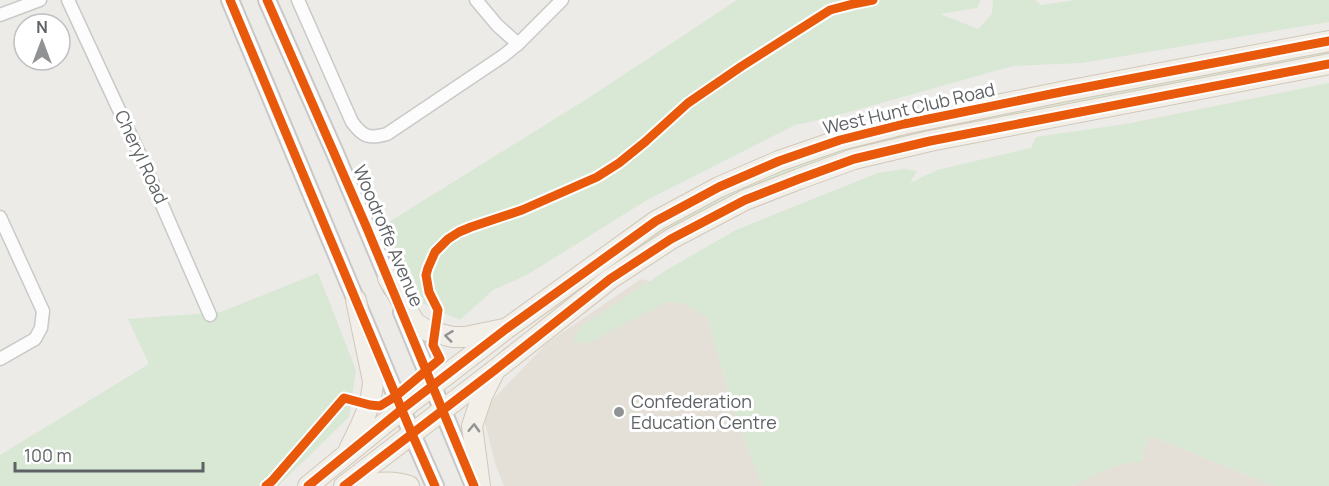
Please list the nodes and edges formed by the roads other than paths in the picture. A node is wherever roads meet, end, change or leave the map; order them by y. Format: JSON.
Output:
{"nodes":[{"id":1,"x":40,"y":0,"type":"edge"},
{"id":2,"x":68,"y":0,"type":"edge"},
{"id":3,"x":230,"y":0,"type":"edge"},
{"id":4,"x":267,"y":0,"type":"edge"},
{"id":5,"x":298,"y":0,"type":"edge"},
{"id":6,"x":476,"y":0,"type":"edge"},
{"id":7,"x":562,"y":0,"type":"edge"},
{"id":8,"x":0,"y":15,"type":"edge"},
{"id":9,"x":1329,"y":41,"type":"edge"},
{"id":10,"x":518,"y":44,"type":"junction"},
{"id":11,"x":1329,"y":64,"type":"edge"},
{"id":12,"x":0,"y":217,"type":"edge"},
{"id":13,"x":388,"y":278,"type":"junction"},
{"id":14,"x":356,"y":300,"type":"junction"},
{"id":15,"x":210,"y":315,"type":"dead end"},
{"id":16,"x":506,"y":329,"type":"junction"},
{"id":17,"x":0,"y":359,"type":"edge"},
{"id":18,"x":495,"y":370,"type":"junction"},
{"id":19,"x":433,"y":386,"type":"junction"},
{"id":20,"x":401,"y":410,"type":"junction"},
{"id":21,"x":443,"y":410,"type":"junction"},
{"id":22,"x":412,"y":434,"type":"junction"},
{"id":23,"x":348,"y":453,"type":"junction"},
{"id":24,"x":308,"y":486,"type":"edge"},
{"id":25,"x":344,"y":486,"type":"edge"},
{"id":26,"x":362,"y":486,"type":"edge"},
{"id":27,"x":409,"y":486,"type":"edge"},
{"id":28,"x":435,"y":486,"type":"edge"},
{"id":29,"x":474,"y":486,"type":"edge"},
{"id":30,"x":480,"y":486,"type":"edge"}],
"edges":[{"from":1,"to":8,"type":"street"},
{"from":2,"to":15,"type":"street","name":"Cheryl Road"},
{"from":3,"to":14,"type":"main road"},
{"from":4,"to":13,"type":"main road","name":"Woodroffe Avenue"},
{"from":5,"to":10,"type":"street"},
{"from":6,"to":10,"type":"street"},
{"from":7,"to":10,"type":"street"},
{"from":9,"to":16,"type":"main road","name":"West Hunt Club Road"},
{"from":11,"to":18,"type":"main road","name":"West Hunt Club Road"},
{"from":12,"to":17,"type":"street"},
{"from":16,"to":13,"type":"main road","one_way":true},
{"from":13,"to":19,"type":"main road","name":"Woodroffe Avenue"},
{"from":14,"to":20,"type":"main road"},
{"from":14,"to":23,"type":"main road"},
{"from":16,"to":19,"type":"main road","name":"West Hunt Club Road"},
{"from":18,"to":21,"type":"main road","name":"West Hunt Club Road"},
{"from":30,"to":18,"type":"main road","one_way":true},
{"from":19,"to":20,"type":"main road","name":"West Hunt Club Road"},
{"from":19,"to":21,"type":"main road","name":"Woodroffe Avenue"},
{"from":20,"to":22,"type":"main road"},
{"from":20,"to":23,"type":"main road","name":"West Hunt Club Road"},
{"from":21,"to":22,"type":"main road","name":"West Hunt Club Road"},
{"from":21,"to":29,"type":"main road","name":"Woodroffe Avenue"},
{"from":22,"to":25,"type":"main road","name":"West Hunt Club Road"},
{"from":22,"to":28,"type":"main road"},
{"from":23,"to":24,"type":"main road","name":"West Hunt Club Road"},
{"from":26,"to":27,"type":"main road"}]}
